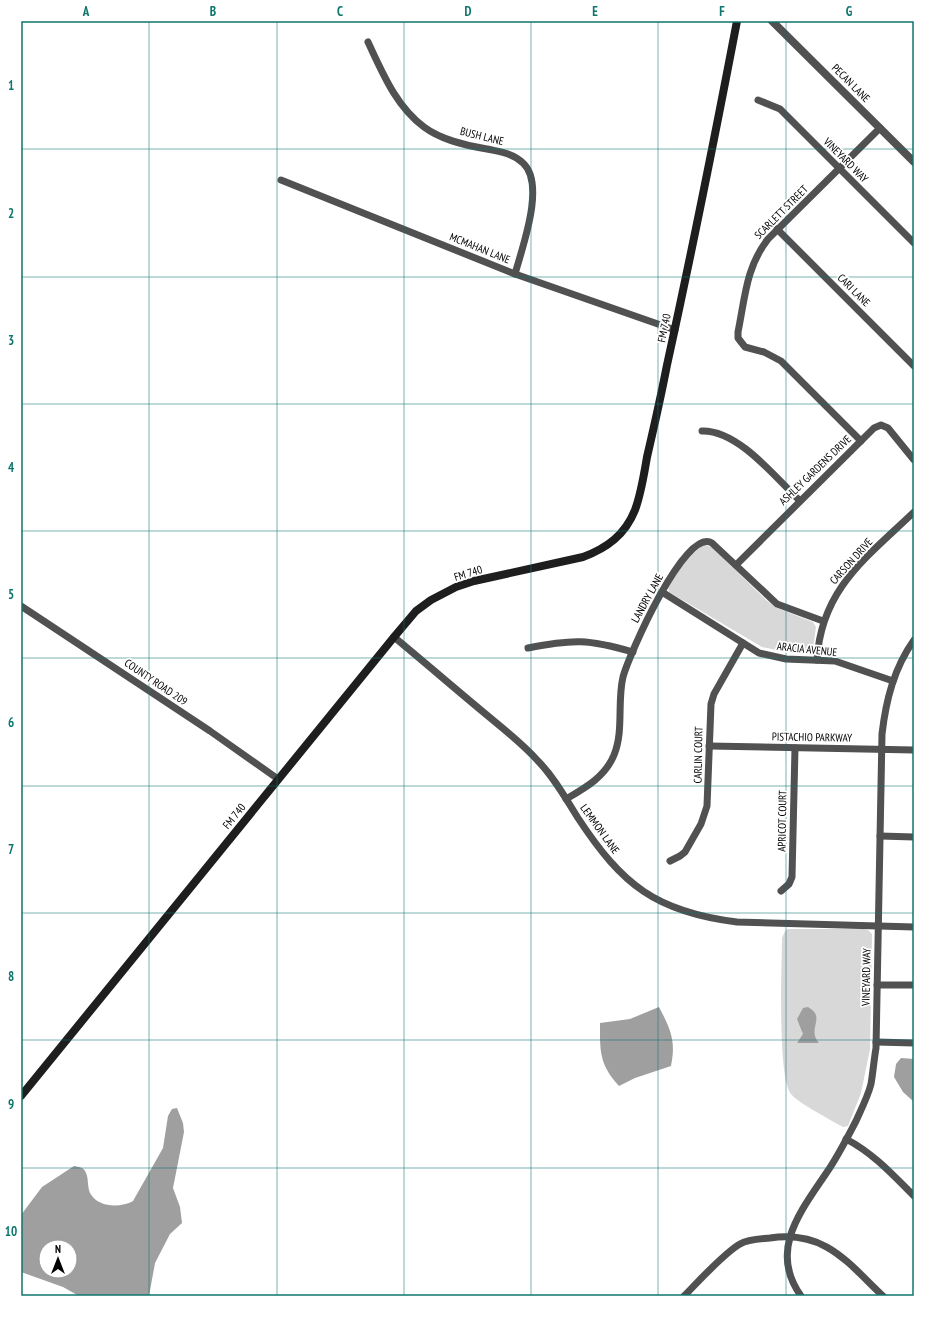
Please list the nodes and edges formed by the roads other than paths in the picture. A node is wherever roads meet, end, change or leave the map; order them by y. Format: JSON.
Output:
{"nodes":[{"id":1,"x":737,"y":21,"type":"edge"},
{"id":2,"x":772,"y":21,"type":"edge"},
{"id":3,"x":368,"y":42,"type":"dead end"},
{"id":4,"x":758,"y":100,"type":"dead end"},
{"id":5,"x":880,"y":128,"type":"junction"},
{"id":6,"x":914,"y":162,"type":"edge"},
{"id":7,"x":840,"y":168,"type":"junction"},
{"id":8,"x":280,"y":180,"type":"dead end"},
{"id":9,"x":778,"y":229,"type":"junction"},
{"id":10,"x":914,"y":243,"type":"edge"},
{"id":11,"x":515,"y":274,"type":"junction"},
{"id":12,"x":675,"y":330,"type":"junction"},
{"id":13,"x":914,"y":366,"type":"edge"},
{"id":14,"x":702,"y":431,"type":"dead end"},
{"id":15,"x":861,"y":441,"type":"junction"},
{"id":16,"x":912,"y":458,"type":"edge"},
{"id":17,"x":800,"y":500,"type":"junction"},
{"id":18,"x":914,"y":512,"type":"edge"},
{"id":19,"x":736,"y":565,"type":"junction"},
{"id":20,"x":662,"y":592,"type":"junction"},
{"id":21,"x":21,"y":606,"type":"edge"},
{"id":22,"x":823,"y":621,"type":"junction"},
{"id":23,"x":394,"y":636,"type":"junction"},
{"id":24,"x":914,"y":640,"type":"edge"},
{"id":25,"x":742,"y":644,"type":"junction"},
{"id":26,"x":528,"y":648,"type":"dead end"},
{"id":27,"x":633,"y":652,"type":"junction"},
{"id":28,"x":818,"y":660,"type":"junction"},
{"id":29,"x":893,"y":681,"type":"junction"},
{"id":30,"x":709,"y":746,"type":"junction"},
{"id":31,"x":795,"y":748,"type":"junction"},
{"id":32,"x":882,"y":750,"type":"junction"},
{"id":33,"x":914,"y":750,"type":"edge"},
{"id":34,"x":278,"y":779,"type":"junction"},
{"id":35,"x":566,"y":799,"type":"junction"},
{"id":36,"x":880,"y":836,"type":"junction"},
{"id":37,"x":914,"y":837,"type":"edge"},
{"id":38,"x":670,"y":861,"type":"dead end"},
{"id":39,"x":781,"y":891,"type":"dead end"},
{"id":40,"x":878,"y":926,"type":"junction"},
{"id":41,"x":914,"y":927,"type":"edge"},
{"id":42,"x":877,"y":985,"type":"junction"},
{"id":43,"x":914,"y":986,"type":"edge"},
{"id":44,"x":876,"y":1042,"type":"junction"},
{"id":45,"x":914,"y":1042,"type":"edge"},
{"id":46,"x":21,"y":1096,"type":"edge"},
{"id":47,"x":846,"y":1139,"type":"junction"},
{"id":48,"x":914,"y":1196,"type":"edge"},
{"id":49,"x":790,"y":1235,"type":"junction"},
{"id":50,"x":684,"y":1296,"type":"edge"},
{"id":51,"x":801,"y":1296,"type":"edge"},
{"id":52,"x":883,"y":1296,"type":"edge"}],
"edges":[{"from":1,"to":12,"type":"main road","name":"FM 740","number":"FM 740"},
{"from":2,"to":5,"type":"street","name":"PECAN LANE"},
{"from":3,"to":11,"type":"street","name":"BUSH LANE"},
{"from":4,"to":7,"type":"street","name":"VINEYARD WAY"},
{"from":5,"to":6,"type":"street","name":"PECAN LANE"},
{"from":5,"to":7,"type":"street","name":"SCARLETT STREET"},
{"from":7,"to":9,"type":"street","name":"SCARLETT STREET"},
{"from":7,"to":10,"type":"street","name":"VINEYARD WAY"},
{"from":8,"to":11,"type":"street","name":"MCMAHAN LANE"},
{"from":9,"to":13,"type":"street","name":"CARI LANE"},
{"from":9,"to":15,"type":"street","name":"SCARLETT STREET"},
{"from":11,"to":12,"type":"street","name":"MCMAHAN LANE"},
{"from":12,"to":23,"type":"main road","name":"FM 740","number":"FM 740"},
{"from":14,"to":17,"type":"street"},
{"from":15,"to":16,"type":"street","name":"ASHLEY GARDENS DRIVE"},
{"from":15,"to":17,"type":"street","name":"ASHLEY GARDENS DRIVE"},
{"from":17,"to":19,"type":"street","name":"ASHLEY GARDENS DRIVE"},
{"from":18,"to":22,"type":"street","name":"CARSON DRIVE"},
{"from":19,"to":20,"type":"street","name":"LANDRY LANE"},
{"from":19,"to":22,"type":"street","name":"LANDRY LANE"},
{"from":20,"to":25,"type":"street","name":"ARACIA AVENUE"},
{"from":20,"to":27,"type":"street","name":"LANDRY LANE"},
{"from":21,"to":34,"type":"street","name":"COUNTY ROAD 209"},
{"from":22,"to":28,"type":"street","name":"CARSON DRIVE"},
{"from":23,"to":34,"type":"main road","name":"FM 740","number":"FM 740"},
{"from":23,"to":35,"type":"street","name":"LEMMON LANE"},
{"from":24,"to":29,"type":"street","name":"VINEYARD WAY"},
{"from":25,"to":28,"type":"street","name":"ARACIA AVENUE"},
{"from":25,"to":30,"type":"street","name":"CARLIN COURT"},
{"from":26,"to":27,"type":"street"},
{"from":27,"to":35,"type":"street","name":"LANDRY LANE"},
{"from":28,"to":29,"type":"street","name":"ARACIA AVENUE"},
{"from":29,"to":32,"type":"street","name":"VINEYARD WAY"},
{"from":30,"to":31,"type":"street","name":"PISTACHIO PARKWAY"},
{"from":30,"to":38,"type":"street","name":"CARLIN COURT"},
{"from":31,"to":32,"type":"street","name":"PISTACHIO PARKWAY"},
{"from":31,"to":39,"type":"street","name":"APRICOT COURT"},
{"from":32,"to":33,"type":"street","name":"PISTACHIO PARKWAY"},
{"from":32,"to":36,"type":"street","name":"VINEYARD WAY"},
{"from":34,"to":46,"type":"main road","name":"FM 740","number":"FM 740"},
{"from":35,"to":40,"type":"street","name":"LEMMON LANE"},
{"from":36,"to":37,"type":"street"},
{"from":36,"to":40,"type":"street","name":"VINEYARD WAY"},
{"from":40,"to":41,"type":"street","name":"LEMMON LANE"},
{"from":40,"to":42,"type":"street","name":"VINEYARD WAY"},
{"from":42,"to":43,"type":"street"},
{"from":42,"to":44,"type":"street","name":"VINEYARD WAY"},
{"from":44,"to":45,"type":"street"},
{"from":44,"to":47,"type":"street","name":"VINEYARD WAY"},
{"from":47,"to":48,"type":"street"},
{"from":47,"to":49,"type":"street","name":"VINEYARD WAY"},
{"from":49,"to":50,"type":"street"},
{"from":49,"to":51,"type":"street","name":"VINEYARD WAY"},
{"from":49,"to":52,"type":"street"}]}
